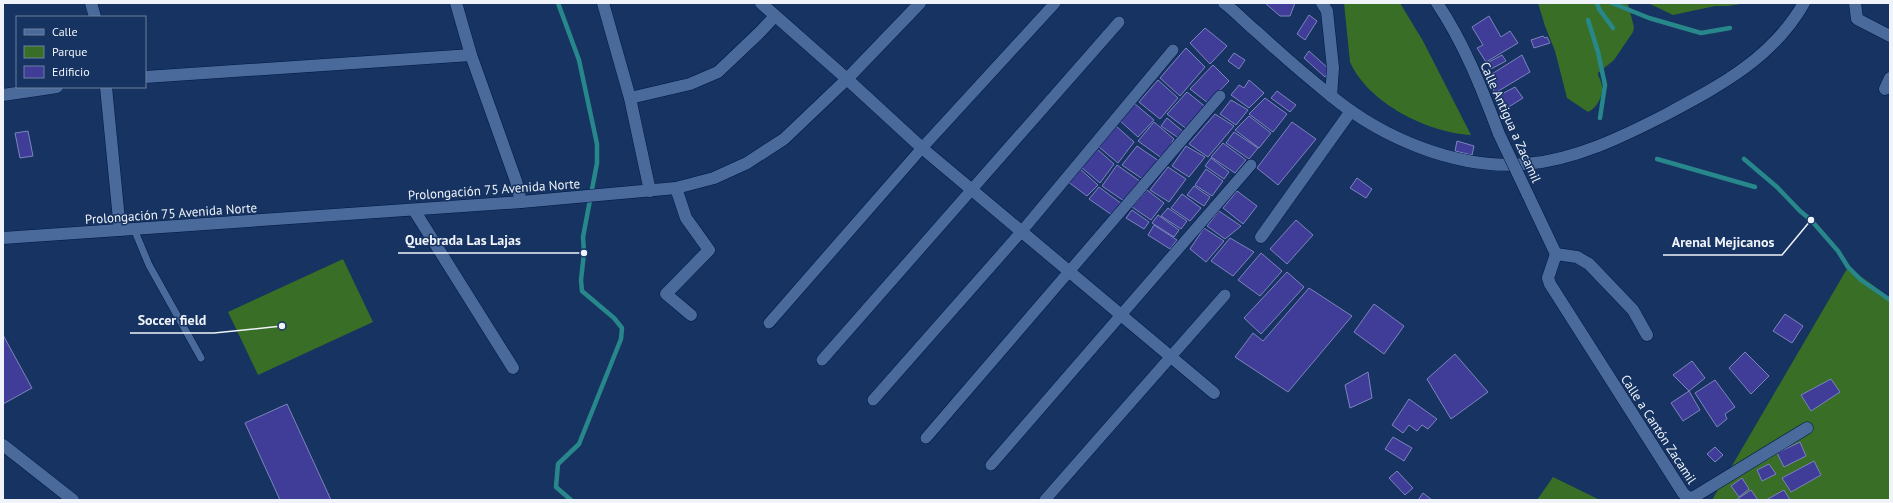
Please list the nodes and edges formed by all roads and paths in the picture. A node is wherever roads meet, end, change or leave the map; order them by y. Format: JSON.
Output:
{"nodes":[{"id":1,"x":91,"y":3,"type":"edge"},
{"id":2,"x":456,"y":3,"type":"edge"},
{"id":3,"x":603,"y":3,"type":"edge"},
{"id":4,"x":761,"y":3,"type":"edge"},
{"id":5,"x":920,"y":3,"type":"edge"},
{"id":6,"x":1055,"y":3,"type":"edge"},
{"id":7,"x":1224,"y":3,"type":"edge"},
{"id":8,"x":1322,"y":3,"type":"edge"},
{"id":9,"x":1437,"y":3,"type":"edge"},
{"id":10,"x":1804,"y":3,"type":"edge"},
{"id":11,"x":1855,"y":3,"type":"edge"},
{"id":12,"x":95,"y":16,"type":"edge"},
{"id":13,"x":775,"y":16,"type":"junction"},
{"id":14,"x":1119,"y":22,"type":"dead end"},
{"id":15,"x":1890,"y":36,"type":"edge"},
{"id":16,"x":1173,"y":50,"type":"dead end"},
{"id":17,"x":471,"y":55,"type":"junction"},
{"id":18,"x":146,"y":77,"type":"edge"},
{"id":19,"x":1890,"y":78,"type":"edge"},
{"id":20,"x":847,"y":79,"type":"junction"},
{"id":21,"x":51,"y":88,"type":"edge"},
{"id":22,"x":106,"y":88,"type":"edge"},
{"id":23,"x":1884,"y":89,"type":"dead end"},
{"id":24,"x":3,"y":95,"type":"edge"},
{"id":25,"x":1220,"y":96,"type":"dead end"},
{"id":26,"x":1331,"y":96,"type":"junction"},
{"id":27,"x":630,"y":98,"type":"junction"},
{"id":28,"x":1350,"y":111,"type":"junction"},
{"id":29,"x":922,"y":148,"type":"junction"},
{"id":30,"x":1251,"y":165,"type":"dead end"},
{"id":31,"x":676,"y":188,"type":"junction"},
{"id":32,"x":972,"y":189,"type":"junction"},
{"id":33,"x":650,"y":191,"type":"junction"},
{"id":34,"x":521,"y":202,"type":"junction"},
{"id":35,"x":414,"y":210,"type":"junction"},
{"id":36,"x":134,"y":229,"type":"junction"},
{"id":37,"x":120,"y":230,"type":"junction"},
{"id":38,"x":1022,"y":232,"type":"junction"},
{"id":39,"x":1261,"y":237,"type":"dead end"},
{"id":40,"x":3,"y":238,"type":"edge"},
{"id":41,"x":1556,"y":254,"type":"junction"},
{"id":42,"x":1069,"y":271,"type":"junction"},
{"id":43,"x":1225,"y":295,"type":"dead end"},
{"id":44,"x":691,"y":315,"type":"dead end"},
{"id":45,"x":1122,"y":315,"type":"junction"},
{"id":46,"x":769,"y":322,"type":"dead end"},
{"id":47,"x":1647,"y":335,"type":"dead end"},
{"id":48,"x":1171,"y":356,"type":"junction"},
{"id":49,"x":201,"y":358,"type":"dead end"},
{"id":50,"x":822,"y":360,"type":"dead end"},
{"id":51,"x":513,"y":368,"type":"dead end"},
{"id":52,"x":1214,"y":393,"type":"dead end"},
{"id":53,"x":873,"y":400,"type":"dead end"},
{"id":54,"x":1807,"y":428,"type":"dead end"},
{"id":55,"x":926,"y":438,"type":"dead end"},
{"id":56,"x":3,"y":445,"type":"edge"},
{"id":57,"x":991,"y":465,"type":"dead end"},
{"id":58,"x":72,"y":500,"type":"edge"},
{"id":59,"x":1045,"y":500,"type":"edge"}],
"edges":[{"from":1,"to":12,"type":"street"},
{"from":2,"to":17,"type":"street"},
{"from":3,"to":27,"type":"street"},
{"from":4,"to":13,"type":"street"},
{"from":5,"to":20,"type":"street","name":"Prolongación 75 Avenida Norte"},
{"from":6,"to":29,"type":"street"},
{"from":7,"to":26,"type":"street"},
{"from":8,"to":26,"type":"street"},
{"from":9,"to":41,"type":"street","name":"Calle Antigua a Zacamil","bridge":true},
{"from":10,"to":28,"type":"street"},
{"from":11,"to":15,"type":"street"},
{"from":13,"to":20,"type":"street"},
{"from":13,"to":27,"type":"street"},
{"from":14,"to":32,"type":"street"},
{"from":16,"to":38,"type":"street"},
{"from":17,"to":18,"type":"street"},
{"from":17,"to":34,"type":"street"},
{"from":19,"to":23,"type":"street"},
{"from":20,"to":29,"type":"street"},
{"from":20,"to":31,"type":"street","name":"Prolongación 75 Avenida Norte"},
{"from":21,"to":24,"type":"street"},
{"from":22,"to":37,"type":"street"},
{"from":25,"to":42,"type":"street"},
{"from":26,"to":28,"type":"street"},
{"from":27,"to":33,"type":"street"},
{"from":28,"to":39,"type":"street"},
{"from":29,"to":32,"type":"street"},
{"from":29,"to":46,"type":"street"},
{"from":30,"to":45,"type":"street"},
{"from":31,"to":33,"type":"street","name":"Prolongación 75 Avenida Norte"},
{"from":31,"to":44,"type":"street"},
{"from":32,"to":38,"type":"street"},
{"from":32,"to":50,"type":"street"},
{"from":33,"to":34,"type":"street","name":"Prolongación 75 Avenida Norte"},
{"from":34,"to":35,"type":"street","name":"Prolongación 75 Avenida Norte"},
{"from":35,"to":36,"type":"street","name":"Prolongación 75 Avenida Norte"},
{"from":35,"to":51,"type":"street"},
{"from":36,"to":37,"type":"street","name":"Prolongación 75 Avenida Norte"},
{"from":36,"to":49,"type":"lane"},
{"from":37,"to":40,"type":"street","name":"Prolongación 75 Avenida Norte"},
{"from":38,"to":42,"type":"street"},
{"from":38,"to":53,"type":"street"},
{"from":41,"to":47,"type":"street"},
{"from":41,"to":54,"type":"street","name":"Calle a Cantón Zacamil"},
{"from":42,"to":45,"type":"street"},
{"from":42,"to":55,"type":"street"},
{"from":43,"to":48,"type":"street"},
{"from":45,"to":48,"type":"street"},
{"from":45,"to":57,"type":"street"},
{"from":48,"to":52,"type":"street"},
{"from":48,"to":59,"type":"street"},
{"from":56,"to":58,"type":"street"}]}
